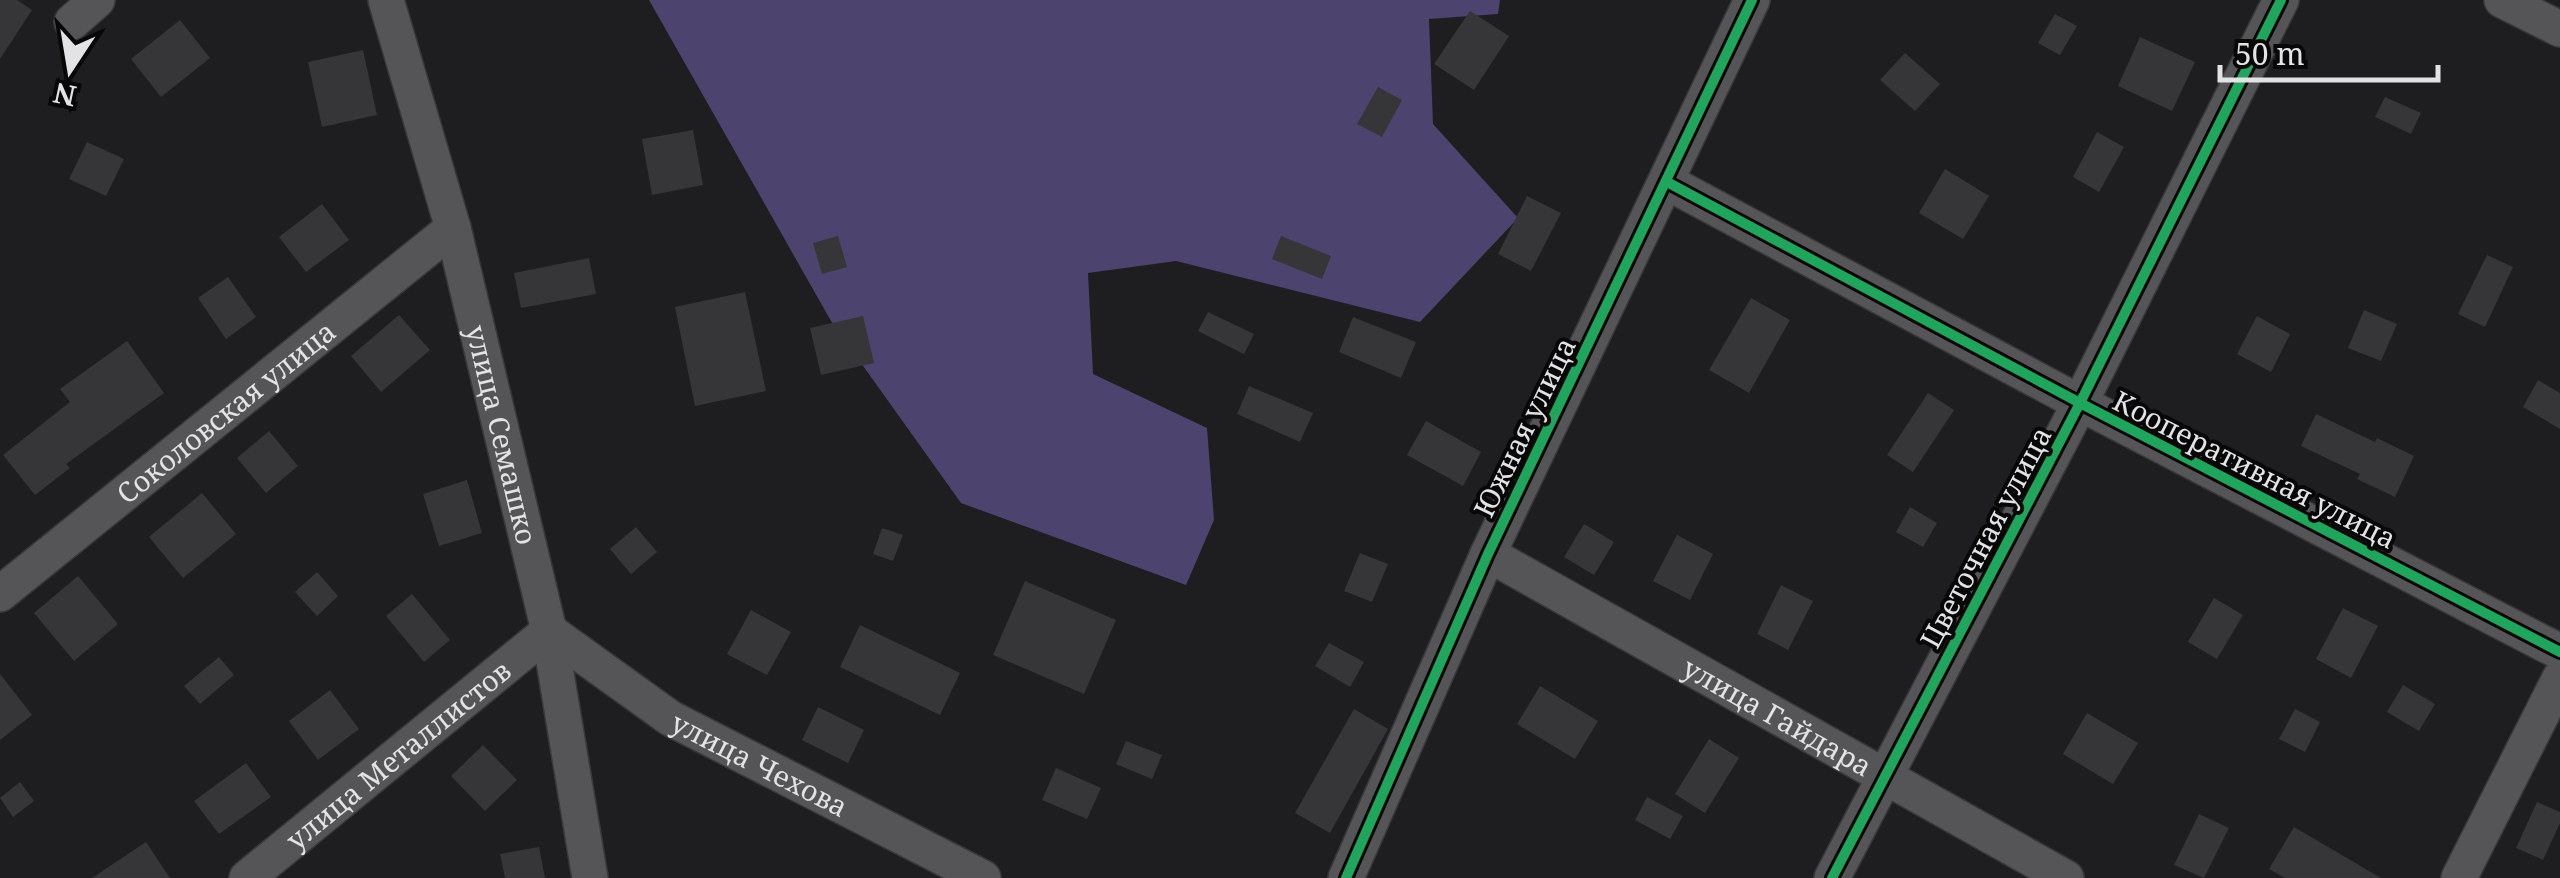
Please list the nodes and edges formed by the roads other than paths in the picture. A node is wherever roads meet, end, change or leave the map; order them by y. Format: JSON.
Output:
{"nodes":[{"id":1,"x":386,"y":0,"type":"edge"},
{"id":2,"x":1752,"y":0,"type":"edge"},
{"id":3,"x":2281,"y":0,"type":"edge"},
{"id":4,"x":2502,"y":0,"type":"edge"},
{"id":5,"x":2560,"y":29,"type":"edge"},
{"id":6,"x":1666,"y":182,"type":"junction"},
{"id":7,"x":453,"y":228,"type":"junction"},
{"id":8,"x":2080,"y":403,"type":"junction"},
{"id":9,"x":1488,"y":554,"type":"junction"},
{"id":10,"x":0,"y":594,"type":"edge"},
{"id":11,"x":549,"y":631,"type":"junction"},
{"id":12,"x":2560,"y":652,"type":"edge"},
{"id":13,"x":2560,"y":678,"type":"edge"},
{"id":14,"x":1886,"y":776,"type":"junction"},
{"id":15,"x":247,"y":878,"type":"edge"},
{"id":16,"x":590,"y":878,"type":"edge"},
{"id":17,"x":983,"y":878,"type":"edge"},
{"id":18,"x":1346,"y":878,"type":"edge"},
{"id":19,"x":1832,"y":878,"type":"edge"},
{"id":20,"x":2066,"y":878,"type":"edge"},
{"id":21,"x":2459,"y":878,"type":"edge"}],
"edges":[{"from":1,"to":7,"type":"street","name":"улица Семашко"},
{"from":2,"to":6,"type":"street","name":"Южная улица"},
{"from":3,"to":8,"type":"street","name":"Цветочная улица"},
{"from":4,"to":5,"type":"street"},
{"from":6,"to":8,"type":"street","name":"Кооперативная улица"},
{"from":6,"to":9,"type":"street","name":"Южная улица"},
{"from":7,"to":10,"type":"street","name":"Соколовская улица"},
{"from":7,"to":11,"type":"street","name":"улица Семашко"},
{"from":8,"to":12,"type":"street","name":"Кооперативная улица"},
{"from":8,"to":14,"type":"street","name":"Цветочная улица"},
{"from":9,"to":14,"type":"street","name":"улица Гайдара"},
{"from":9,"to":18,"type":"street","name":"Южная улица"},
{"from":11,"to":15,"type":"street","name":"улица Металлистов"},
{"from":11,"to":16,"type":"street","name":"улица Семашко"},
{"from":11,"to":17,"type":"street","name":"улица Чехова"},
{"from":13,"to":21,"type":"street"},
{"from":14,"to":19,"type":"street","name":"Цветочная улица"},
{"from":14,"to":20,"type":"street","name":"улица Гайдара"}]}
